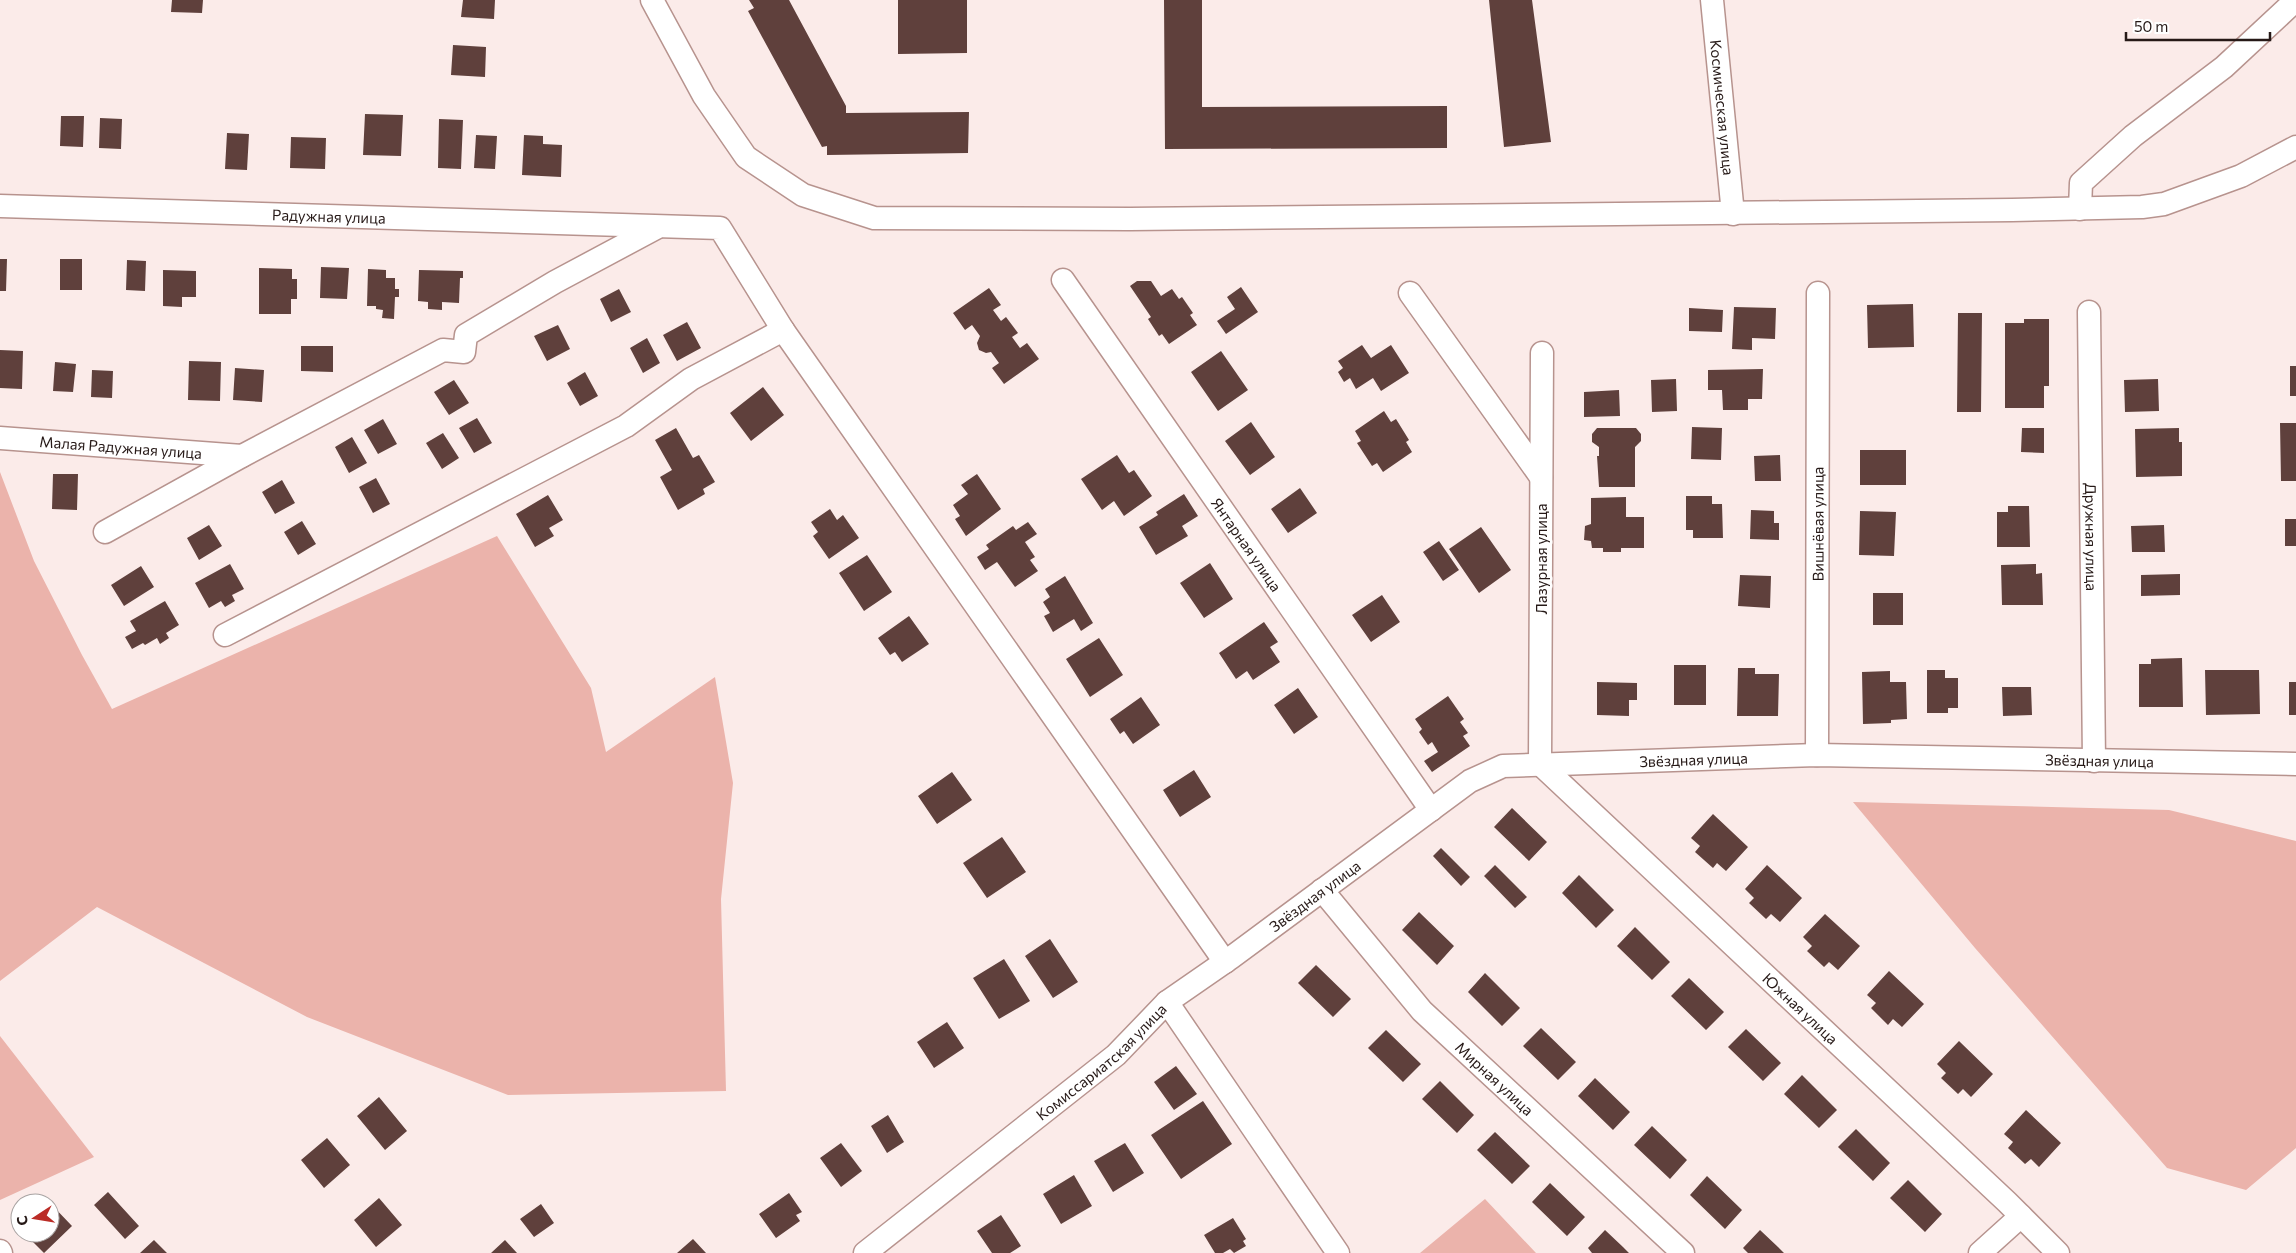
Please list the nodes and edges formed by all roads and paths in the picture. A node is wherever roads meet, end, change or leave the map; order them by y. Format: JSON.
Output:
{"nodes":[{"id":1,"x":652,"y":0,"type":"edge"},
{"id":2,"x":1712,"y":0,"type":"edge"},
{"id":3,"x":2296,"y":0,"type":"edge"},
{"id":4,"x":2296,"y":147,"type":"edge"},
{"id":5,"x":0,"y":206,"type":"edge"},
{"id":6,"x":2080,"y":209,"type":"junction"},
{"id":7,"x":1733,"y":214,"type":"junction"},
{"id":8,"x":657,"y":228,"type":"junction"},
{"id":9,"x":1064,"y":280,"type":"dead end"},
{"id":10,"x":1818,"y":293,"type":"dead end"},
{"id":11,"x":1410,"y":294,"type":"dead end"},
{"id":12,"x":2089,"y":312,"type":"dead end"},
{"id":13,"x":783,"y":330,"type":"junction"},
{"id":14,"x":1542,"y":353,"type":"dead end"},
{"id":15,"x":0,"y":438,"type":"edge"},
{"id":16,"x":242,"y":456,"type":"junction"},
{"id":17,"x":1541,"y":477,"type":"junction"},
{"id":18,"x":104,"y":532,"type":"dead end"},
{"id":19,"x":225,"y":635,"type":"dead end"},
{"id":20,"x":1817,"y":755,"type":"junction"},
{"id":21,"x":2094,"y":761,"type":"junction"},
{"id":22,"x":1540,"y":764,"type":"junction"},
{"id":23,"x":2296,"y":764,"type":"edge"},
{"id":24,"x":1431,"y":810,"type":"junction"},
{"id":25,"x":1322,"y":890,"type":"junction"},
{"id":26,"x":1225,"y":962,"type":"junction"},
{"id":27,"x":1167,"y":1002,"type":"junction"},
{"id":28,"x":2021,"y":1216,"type":"junction"},
{"id":29,"x":865,"y":1253,"type":"edge"},
{"id":30,"x":1338,"y":1253,"type":"edge"},
{"id":31,"x":1683,"y":1253,"type":"edge"},
{"id":32,"x":1980,"y":1253,"type":"edge"},
{"id":33,"x":2058,"y":1253,"type":"edge"}],
"edges":[{"from":1,"to":7,"type":"street"},
{"from":2,"to":7,"type":"street","name":"Космическая улица"},
{"from":3,"to":6,"type":"street"},
{"from":4,"to":6,"type":"street"},
{"from":5,"to":8,"type":"street","name":"Радужная улица"},
{"from":6,"to":7,"type":"street"},
{"from":8,"to":13,"type":"street","name":"Радужная улица"},
{"from":8,"to":16,"type":"street"},
{"from":9,"to":24,"type":"street","name":"Янтарная улица"},
{"from":10,"to":20,"type":"street","name":"Вишнёвая улица"},
{"from":11,"to":17,"type":"street"},
{"from":12,"to":21,"type":"street","name":"Дружная улица"},
{"from":13,"to":19,"type":"street"},
{"from":13,"to":26,"type":"street"},
{"from":14,"to":17,"type":"street","name":"Лазурная улица"},
{"from":15,"to":16,"type":"street","name":"Малая Радужная улица"},
{"from":16,"to":18,"type":"street"},
{"from":17,"to":22,"type":"street","name":"Лазурная улица"},
{"from":20,"to":21,"type":"street","name":"Звёздная улица"},
{"from":20,"to":22,"type":"street","name":"Звёздная улица"},
{"from":21,"to":23,"type":"street","name":"Звёздная улица"},
{"from":22,"to":24,"type":"street","name":"Звёздная улица"},
{"from":22,"to":28,"type":"street","name":"Южная улица"},
{"from":24,"to":25,"type":"street","name":"Звёздная улица"},
{"from":25,"to":26,"type":"street","name":"Звёздная улица"},
{"from":25,"to":31,"type":"street","name":"Мирная улица"},
{"from":26,"to":27,"type":"street","name":"Звёздная улица"},
{"from":27,"to":29,"type":"street","name":"Комиссариатская улица"},
{"from":27,"to":30,"type":"street","name":"Комиссариатская улица"},
{"from":28,"to":32,"type":"street"},
{"from":28,"to":33,"type":"street","name":"Южная улица"}]}
